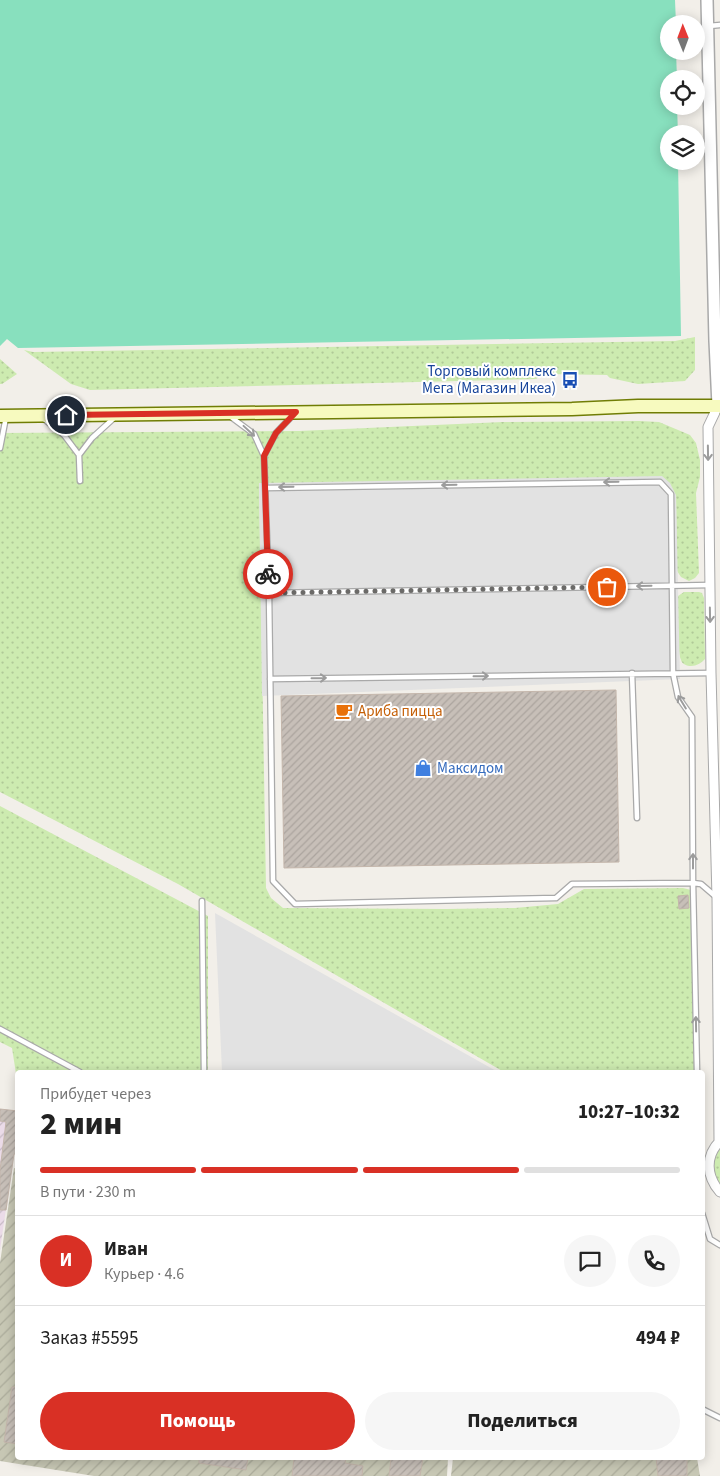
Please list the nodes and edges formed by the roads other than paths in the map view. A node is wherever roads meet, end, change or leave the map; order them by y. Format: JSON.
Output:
{"nodes":[{"id":1,"x":707,"y":0,"type":"edge"},
{"id":2,"x":720,"y":25,"type":"edge"},
{"id":3,"x":707,"y":26,"type":"junction"},
{"id":4,"x":719,"y":408,"type":"edge"},
{"id":5,"x":296,"y":412,"type":"junction"},
{"id":6,"x":226,"y":413,"type":"junction"},
{"id":7,"x":118,"y":414,"type":"junction"},
{"id":8,"x":3,"y":416,"type":"edge"},
{"id":9,"x":38,"y":416,"type":"junction"},
{"id":10,"x":0,"y":448,"type":"edge"},
{"id":11,"x":79,"y":455,"type":"junction"},
{"id":12,"x":264,"y":456,"type":"junction"},
{"id":13,"x":80,"y":481,"type":"dead end"},
{"id":14,"x":266,"y":488,"type":"junction"},
{"id":15,"x":710,"y":585,"type":"junction"},
{"id":16,"x":672,"y":586,"type":"junction"},
{"id":17,"x":268,"y":593,"type":"junction"},
{"id":18,"x":711,"y":672,"type":"junction"},
{"id":19,"x":673,"y":673,"type":"junction"},
{"id":20,"x":632,"y":674,"type":"junction"},
{"id":21,"x":270,"y":679,"type":"junction"},
{"id":22,"x":636,"y":818,"type":"dead end"},
{"id":23,"x":693,"y":883,"type":"junction"},
{"id":24,"x":717,"y":898,"type":"junction"},
{"id":25,"x":202,"y":901,"type":"dead end"},
{"id":26,"x":0,"y":1029,"type":"edge"},
{"id":27,"x":76,"y":1070,"type":"edge"},
{"id":28,"x":204,"y":1070,"type":"edge"},
{"id":29,"x":697,"y":1070,"type":"edge"},
{"id":30,"x":720,"y":1141,"type":"edge"},
{"id":31,"x":720,"y":1192,"type":"edge"},
{"id":32,"x":705,"y":1223,"type":"edge"},
{"id":33,"x":720,"y":1245,"type":"edge"},
{"id":34,"x":705,"y":1410,"type":"edge"},
{"id":35,"x":720,"y":1418,"type":"edge"}],
"edges":[{"from":1,"to":3,"type":"street"},
{"from":2,"to":3,"type":"lane"},
{"from":3,"to":4,"type":"street"},
{"from":4,"to":5,"type":"main road"},
{"from":4,"to":15,"type":"street","one_way":true},
{"from":5,"to":6,"type":"main road"},
{"from":5,"to":12,"type":"lane"},
{"from":6,"to":7,"type":"main road"},
{"from":6,"to":12,"type":"lane","one_way":true},
{"from":7,"to":9,"type":"main road"},
{"from":7,"to":11,"type":"lane"},
{"from":8,"to":9,"type":"main road"},
{"from":8,"to":10,"type":"lane"},
{"from":9,"to":11,"type":"lane"},
{"from":11,"to":13,"type":"lane"},
{"from":12,"to":14,"type":"lane"},
{"from":16,"to":14,"type":"lane","one_way":true},
{"from":14,"to":17,"type":"lane"},
{"from":15,"to":16,"type":"lane"},
{"from":15,"to":18,"type":"street","one_way":true},
{"from":16,"to":17,"type":"lane","one_way":true},
{"from":16,"to":19,"type":"lane"},
{"from":17,"to":21,"type":"lane"},
{"from":18,"to":19,"type":"lane"},
{"from":18,"to":24,"type":"street"},
{"from":19,"to":20,"type":"lane"},
{"from":23,"to":19,"type":"lane","one_way":true},
{"from":21,"to":20,"type":"lane","one_way":true},
{"from":20,"to":22,"type":"lane"},
{"from":21,"to":23,"type":"lane"},
{"from":23,"to":24,"type":"lane"},
{"from":29,"to":23,"type":"lane","one_way":true},
{"from":24,"to":30,"type":"street"},
{"from":25,"to":28,"type":"lane"},
{"from":26,"to":27,"type":"lane"},
{"from":30,"to":31,"type":"street"},
{"from":32,"to":33,"type":"lane"},
{"from":34,"to":35,"type":"lane"}]}
